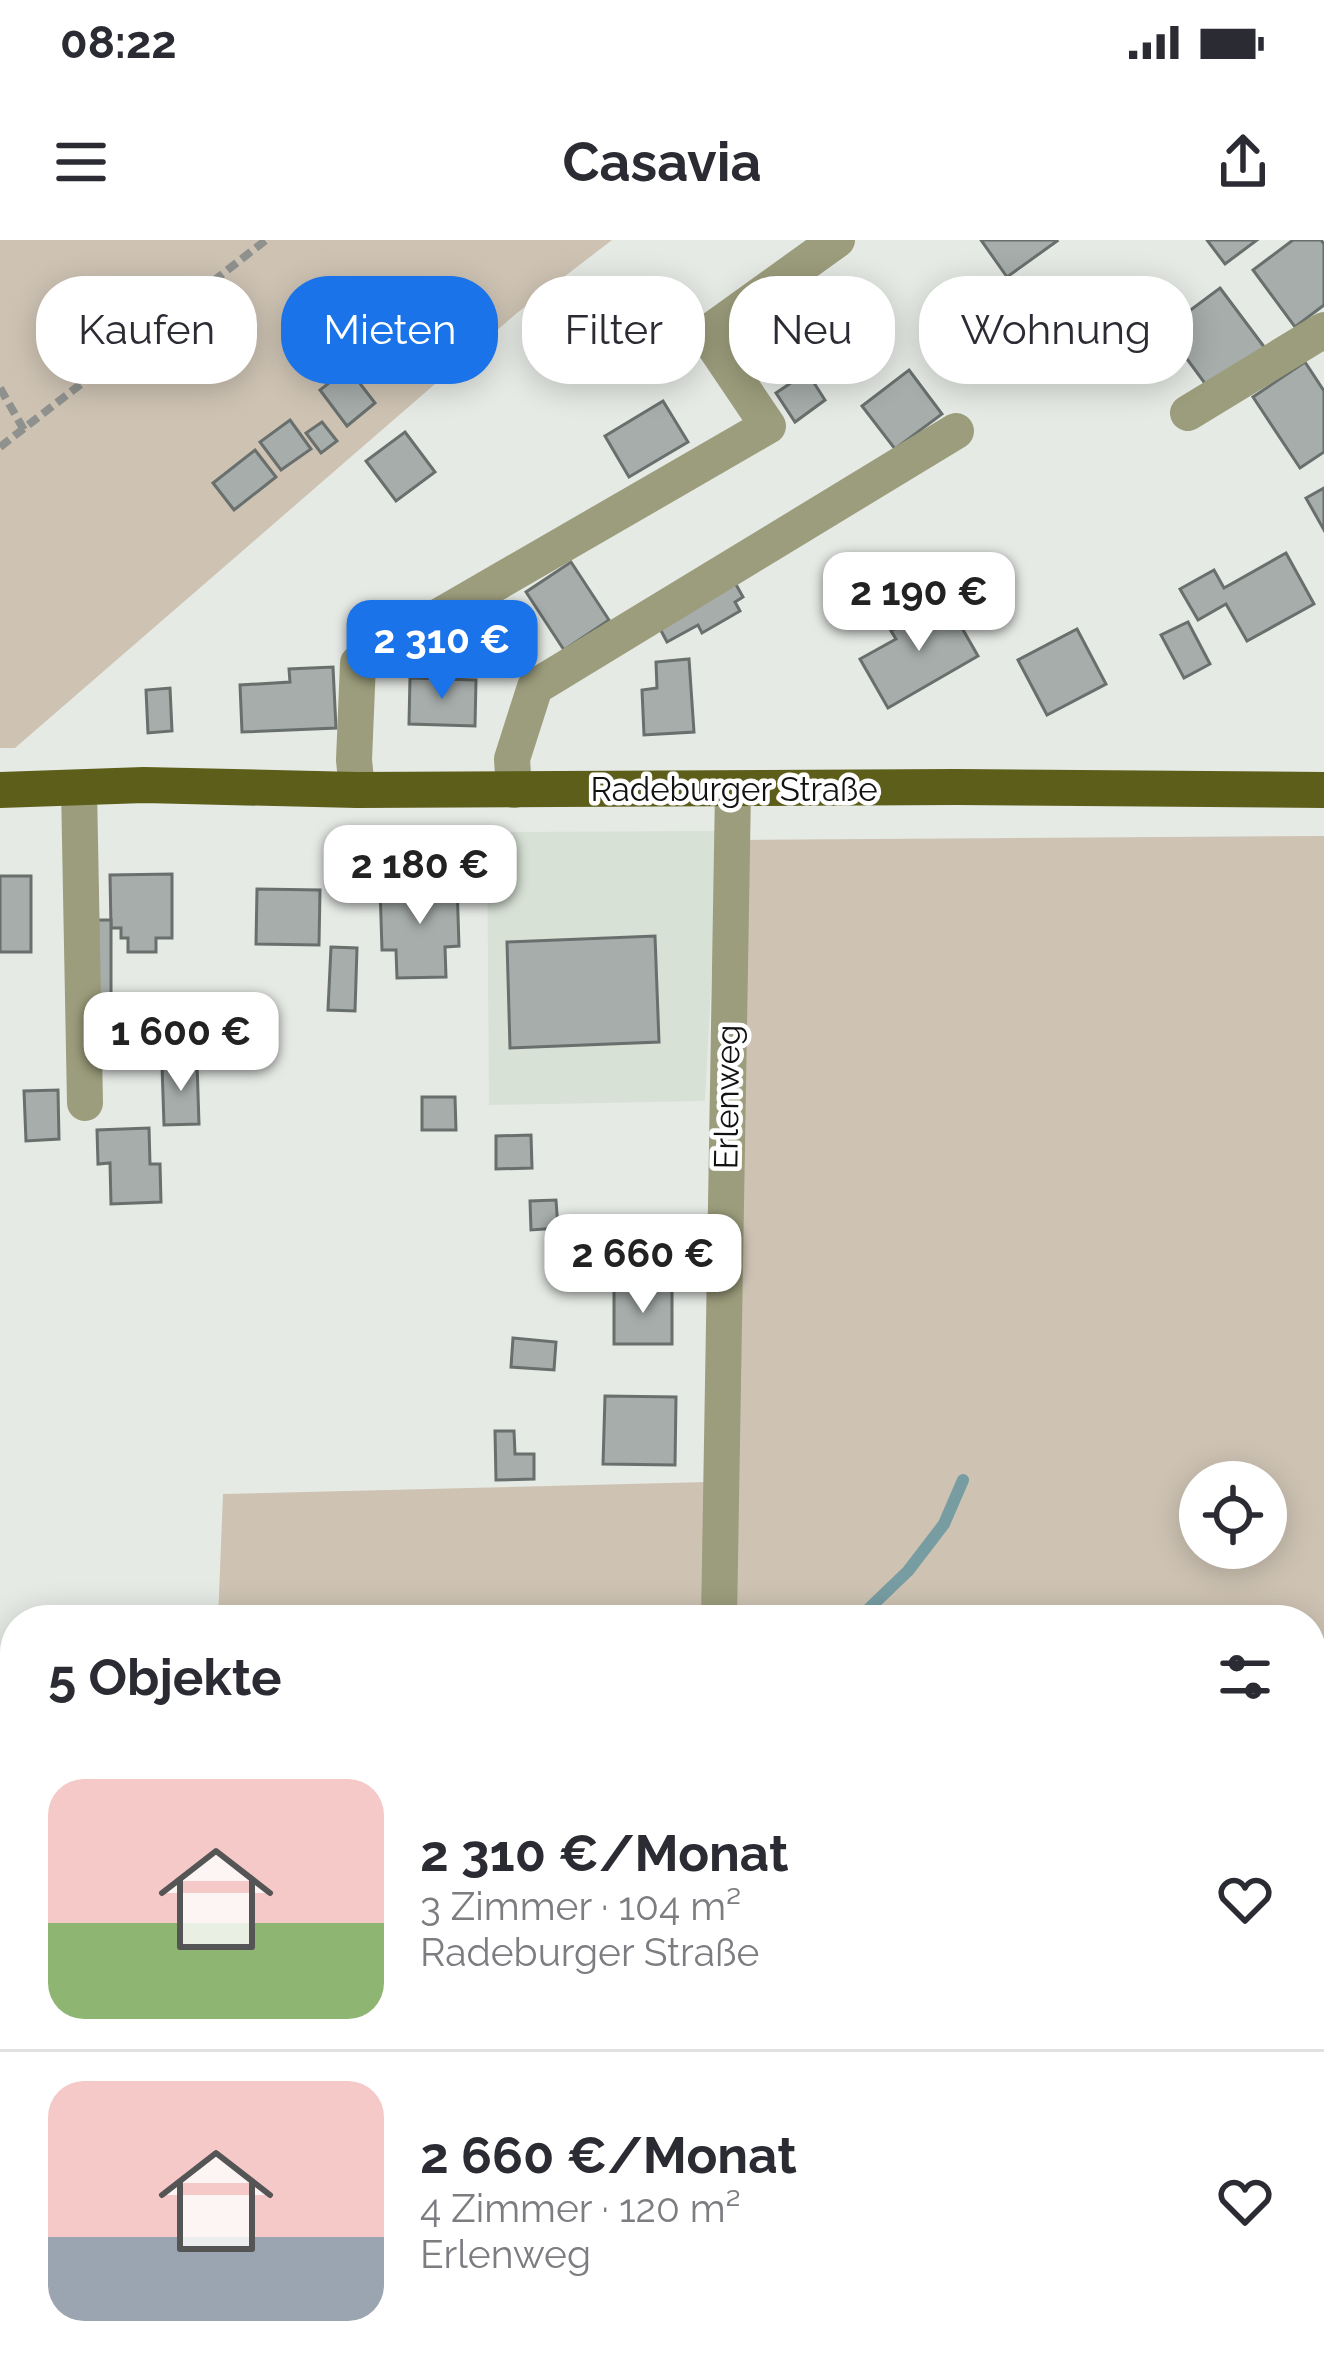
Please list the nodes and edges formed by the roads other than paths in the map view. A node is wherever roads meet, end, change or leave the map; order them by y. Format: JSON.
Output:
{"nodes":[{"id":1,"x":837,"y":240,"type":"edge"},
{"id":2,"x":1324,"y":330,"type":"edge"},
{"id":3,"x":1188,"y":413,"type":"dead end"},
{"id":4,"x":956,"y":431,"type":"dead end"},
{"id":5,"x":79,"y":788,"type":"junction"},
{"id":6,"x":0,"y":790,"type":"edge"},
{"id":7,"x":357,"y":790,"type":"junction"},
{"id":8,"x":514,"y":790,"type":"junction"},
{"id":9,"x":733,"y":790,"type":"junction"},
{"id":10,"x":1324,"y":790,"type":"edge"},
{"id":11,"x":85,"y":1103,"type":"dead end"},
{"id":12,"x":718,"y":1605,"type":"edge"}],
"edges":[{"from":1,"to":7,"type":"street"},
{"from":2,"to":3,"type":"street"},
{"from":4,"to":8,"type":"street"},
{"from":5,"to":6,"type":"main road","name":"Radeburger Straße"},
{"from":5,"to":7,"type":"main road","name":"Radeburger Straße"},
{"from":5,"to":11,"type":"street"},
{"from":7,"to":8,"type":"main road","name":"Radeburger Straße"},
{"from":8,"to":9,"type":"main road","name":"Radeburger Straße"},
{"from":9,"to":10,"type":"main road","name":"Radeburger Straße"},
{"from":9,"to":12,"type":"street","name":"Erlenweg"}]}
